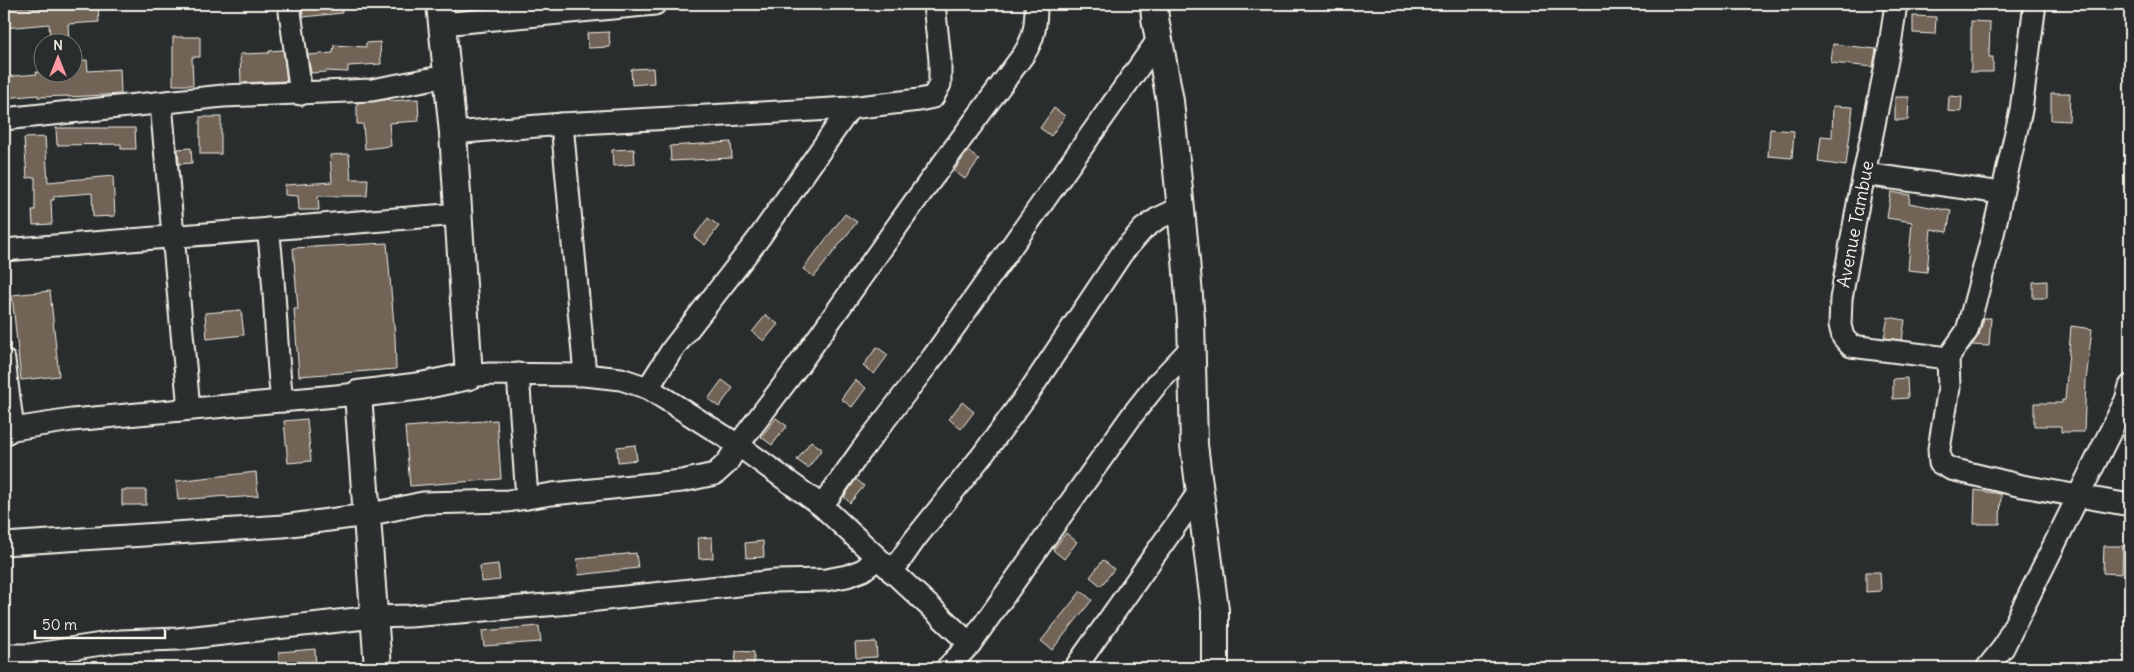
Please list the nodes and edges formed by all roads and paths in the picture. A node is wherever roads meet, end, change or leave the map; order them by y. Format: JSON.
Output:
{"nodes":[{"id":1,"x":289,"y":4,"type":"edge"},
{"id":2,"x":655,"y":4,"type":"edge"},
{"id":3,"x":934,"y":4,"type":"edge"},
{"id":4,"x":1036,"y":4,"type":"edge"},
{"id":5,"x":1154,"y":4,"type":"edge"},
{"id":6,"x":1896,"y":4,"type":"edge"},
{"id":7,"x":2035,"y":4,"type":"edge"},
{"id":8,"x":441,"y":14,"type":"edge"},
{"id":9,"x":1158,"y":40,"type":"junction"},
{"id":10,"x":446,"y":76,"type":"junction"},
{"id":11,"x":301,"y":94,"type":"junction"},
{"id":12,"x":161,"y":104,"type":"junction"},
{"id":13,"x":850,"y":108,"type":"junction"},
{"id":14,"x":4,"y":119,"type":"edge"},
{"id":15,"x":562,"y":124,"type":"junction"},
{"id":16,"x":453,"y":133,"type":"junction"},
{"id":17,"x":1864,"y":174,"type":"junction"},
{"id":18,"x":2002,"y":193,"type":"junction"},
{"id":19,"x":1180,"y":208,"type":"junction"},
{"id":20,"x":459,"y":214,"type":"junction"},
{"id":21,"x":268,"y":229,"type":"junction"},
{"id":22,"x":174,"y":236,"type":"junction"},
{"id":23,"x":4,"y":250,"type":"edge"},
{"id":24,"x":1192,"y":347,"type":"junction"},
{"id":25,"x":1948,"y":358,"type":"junction"},
{"id":26,"x":4,"y":360,"type":"edge"},
{"id":27,"x":518,"y":374,"type":"junction"},
{"id":28,"x":585,"y":375,"type":"junction"},
{"id":29,"x":469,"y":376,"type":"junction"},
{"id":30,"x":2130,"y":386,"type":"edge"},
{"id":31,"x":648,"y":388,"type":"junction"},
{"id":32,"x":358,"y":394,"type":"junction"},
{"id":33,"x":282,"y":401,"type":"junction"},
{"id":34,"x":189,"y":409,"type":"junction"},
{"id":35,"x":8,"y":431,"type":"edge"},
{"id":36,"x":738,"y":444,"type":"junction"},
{"id":37,"x":1199,"y":492,"type":"junction"},
{"id":38,"x":2079,"y":496,"type":"junction"},
{"id":39,"x":527,"y":498,"type":"junction"},
{"id":40,"x":2130,"y":505,"type":"edge"},
{"id":41,"x":822,"y":506,"type":"junction"},
{"id":42,"x":367,"y":515,"type":"junction"},
{"id":43,"x":4,"y":544,"type":"edge"},
{"id":44,"x":885,"y":565,"type":"junction"},
{"id":45,"x":374,"y":617,"type":"junction"},
{"id":46,"x":970,"y":644,"type":"junction"},
{"id":47,"x":4,"y":655,"type":"edge"},
{"id":48,"x":378,"y":668,"type":"edge"},
{"id":49,"x":947,"y":668,"type":"edge"},
{"id":50,"x":1075,"y":668,"type":"edge"},
{"id":51,"x":1215,"y":668,"type":"edge"},
{"id":52,"x":1987,"y":668,"type":"edge"}],
"edges":[{"from":1,"to":11,"type":"street"},
{"from":2,"to":8,"type":"street"},
{"from":3,"to":13,"type":"street"},
{"from":4,"to":36,"type":"street"},
{"from":5,"to":9,"type":"street"},
{"from":6,"to":17,"type":"street","name":"Avenue Tambue"},
{"from":7,"to":18,"type":"street"},
{"from":8,"to":10,"type":"street"},
{"from":9,"to":19,"type":"street"},
{"from":9,"to":41,"type":"street"},
{"from":10,"to":11,"type":"street"},
{"from":10,"to":16,"type":"street"},
{"from":11,"to":12,"type":"street"},
{"from":12,"to":14,"type":"street"},
{"from":12,"to":22,"type":"street"},
{"from":13,"to":15,"type":"street"},
{"from":13,"to":31,"type":"street"},
{"from":15,"to":16,"type":"street"},
{"from":15,"to":28,"type":"street"},
{"from":16,"to":20,"type":"street"},
{"from":17,"to":18,"type":"street"},
{"from":17,"to":25,"type":"street","name":"Avenue Tambue"},
{"from":18,"to":25,"type":"street"},
{"from":19,"to":24,"type":"street"},
{"from":19,"to":44,"type":"street"},
{"from":20,"to":21,"type":"street"},
{"from":20,"to":29,"type":"street"},
{"from":21,"to":22,"type":"street"},
{"from":21,"to":33,"type":"street"},
{"from":22,"to":23,"type":"street"},
{"from":22,"to":34,"type":"street"},
{"from":24,"to":37,"type":"street"},
{"from":24,"to":46,"type":"street"},
{"from":25,"to":38,"type":"street"},
{"from":26,"to":35,"type":"street"},
{"from":27,"to":28,"type":"street"},
{"from":27,"to":29,"type":"street"},
{"from":27,"to":39,"type":"street"},
{"from":28,"to":31,"type":"street"},
{"from":29,"to":32,"type":"street"},
{"from":30,"to":38,"type":"street"},
{"from":31,"to":36,"type":"street"},
{"from":32,"to":33,"type":"street"},
{"from":32,"to":42,"type":"street"},
{"from":33,"to":34,"type":"street"},
{"from":34,"to":35,"type":"street"},
{"from":36,"to":39,"type":"street"},
{"from":36,"to":41,"type":"street"},
{"from":37,"to":50,"type":"street"},
{"from":37,"to":51,"type":"street"},
{"from":38,"to":40,"type":"street"},
{"from":38,"to":52,"type":"street"},
{"from":39,"to":42,"type":"street"},
{"from":41,"to":44,"type":"street"},
{"from":42,"to":43,"type":"street"},
{"from":42,"to":45,"type":"street"},
{"from":44,"to":45,"type":"street"},
{"from":44,"to":46,"type":"street"},
{"from":45,"to":47,"type":"street"},
{"from":45,"to":48,"type":"street"},
{"from":46,"to":49,"type":"street"}]}
